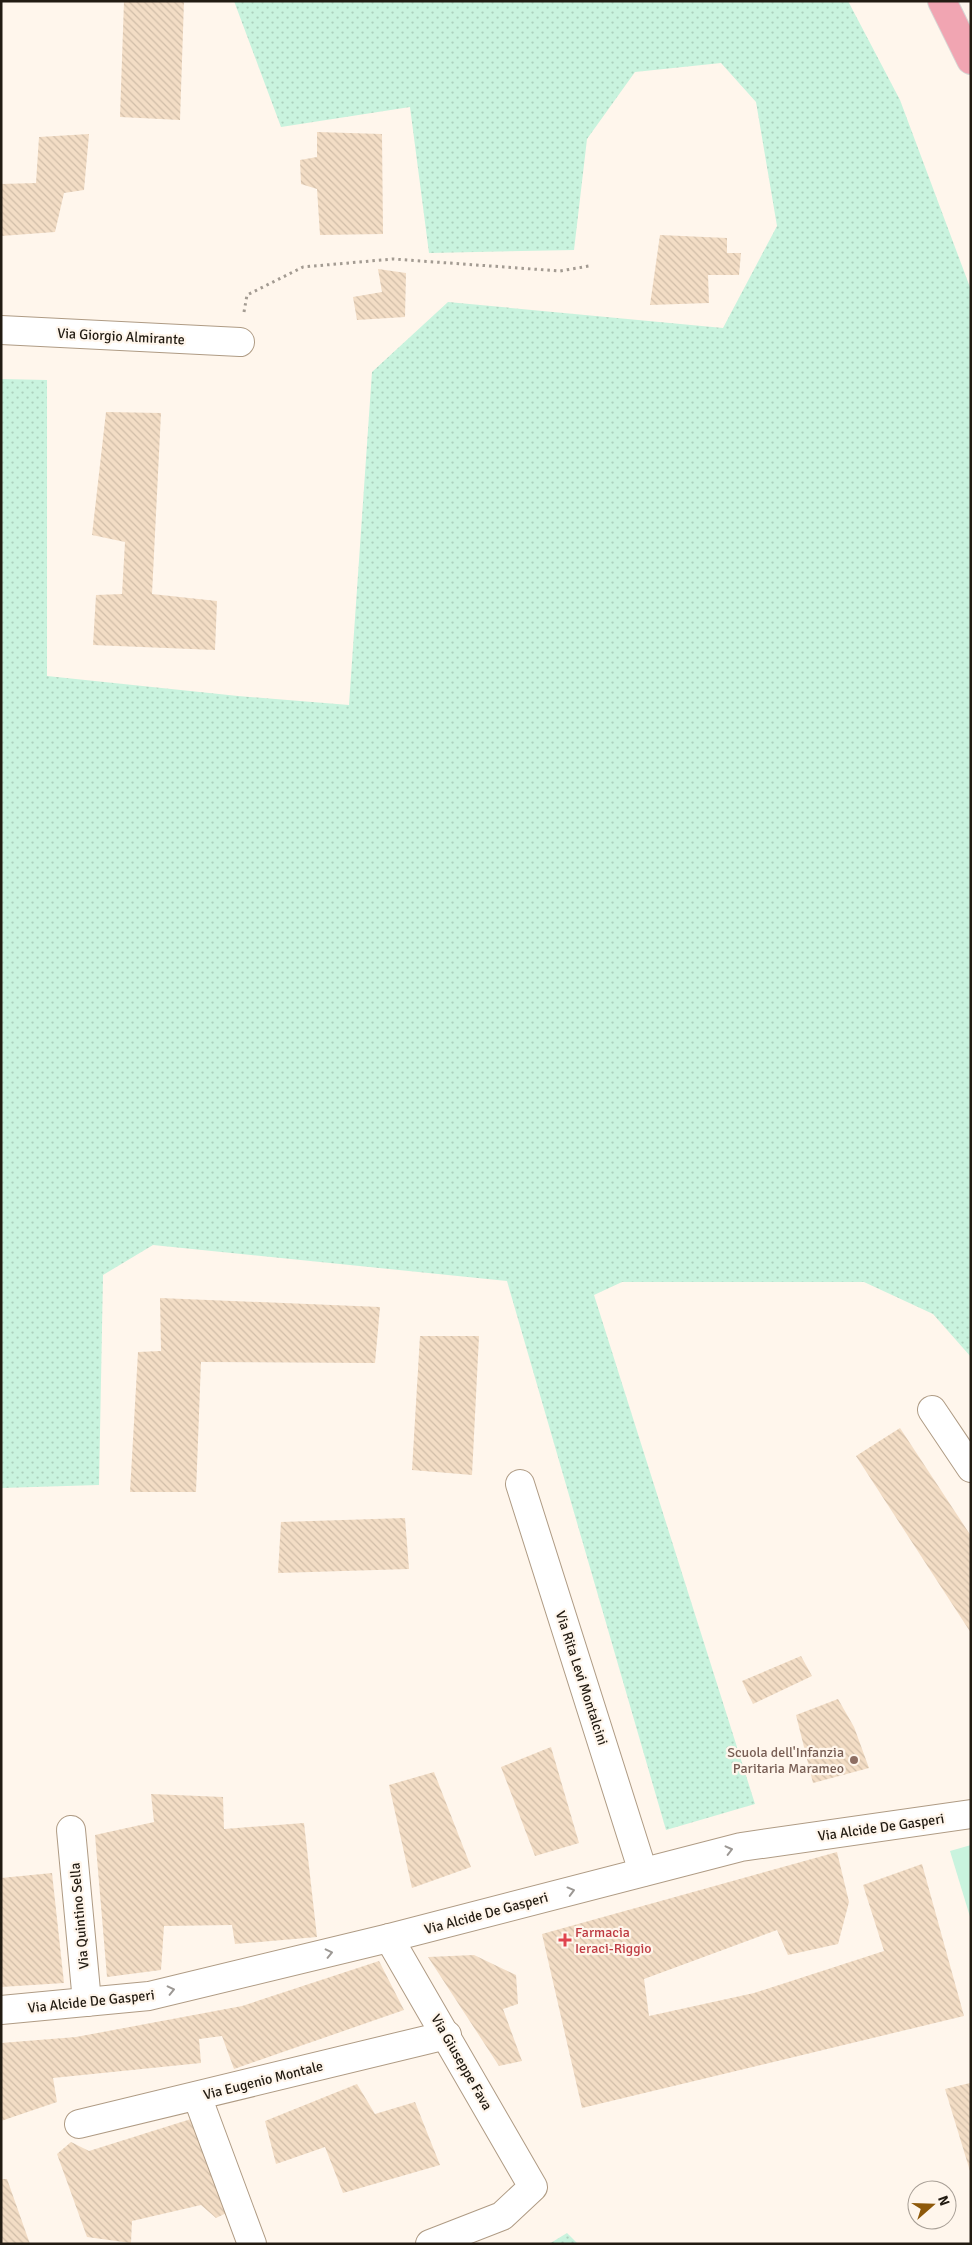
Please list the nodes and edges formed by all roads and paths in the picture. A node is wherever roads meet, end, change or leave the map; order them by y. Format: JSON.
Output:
{"nodes":[{"id":1,"x":944,"y":1,"type":"edge"},
{"id":2,"x":971,"y":58,"type":"edge"},
{"id":3,"x":589,"y":266,"type":"dead end"},
{"id":4,"x":1,"y":330,"type":"edge"},
{"id":5,"x":240,"y":342,"type":"joint"},
{"id":6,"x":932,"y":1410,"type":"dead end"},
{"id":7,"x":971,"y":1468,"type":"edge"},
{"id":8,"x":520,"y":1484,"type":"dead end"},
{"id":9,"x":971,"y":1814,"type":"edge"},
{"id":10,"x":71,"y":1830,"type":"dead end"},
{"id":11,"x":643,"y":1872,"type":"junction"},
{"id":12,"x":389,"y":1938,"type":"junction"},
{"id":13,"x":88,"y":2002,"type":"junction"},
{"id":14,"x":1,"y":2010,"type":"edge"},
{"id":15,"x":447,"y":2036,"type":"junction"},
{"id":16,"x":197,"y":2096,"type":"junction"},
{"id":17,"x":80,"y":2124,"type":"dead end"},
{"id":18,"x":252,"y":2244,"type":"edge"},
{"id":19,"x":430,"y":2244,"type":"edge"}],
"edges":[{"from":1,"to":2,"type":"highway"},
{"from":3,"to":5,"type":"path"},
{"from":4,"to":5,"type":"street","name":"Via Giorgio Almirante"},
{"from":6,"to":7,"type":"street"},
{"from":8,"to":11,"type":"street","name":"Via Rita Levi Montalcini"},
{"from":11,"to":9,"type":"street","name":"Via Alcide De Gasperi","one_way":true},
{"from":10,"to":13,"type":"street","name":"Via Quintino Sella"},
{"from":12,"to":11,"type":"street","name":"Via Alcide De Gasperi","one_way":true},
{"from":13,"to":12,"type":"street","name":"Via Alcide De Gasperi","one_way":true},
{"from":12,"to":15,"type":"street","name":"Via Giuseppe Fava"},
{"from":13,"to":14,"type":"street","name":"Via Alcide De Gasperi"},
{"from":15,"to":16,"type":"street","name":"Via Eugenio Montale"},
{"from":15,"to":19,"type":"street","name":"Via Giuseppe Fava"},
{"from":16,"to":17,"type":"street","name":"Via Eugenio Montale"},
{"from":16,"to":18,"type":"street"}]}
